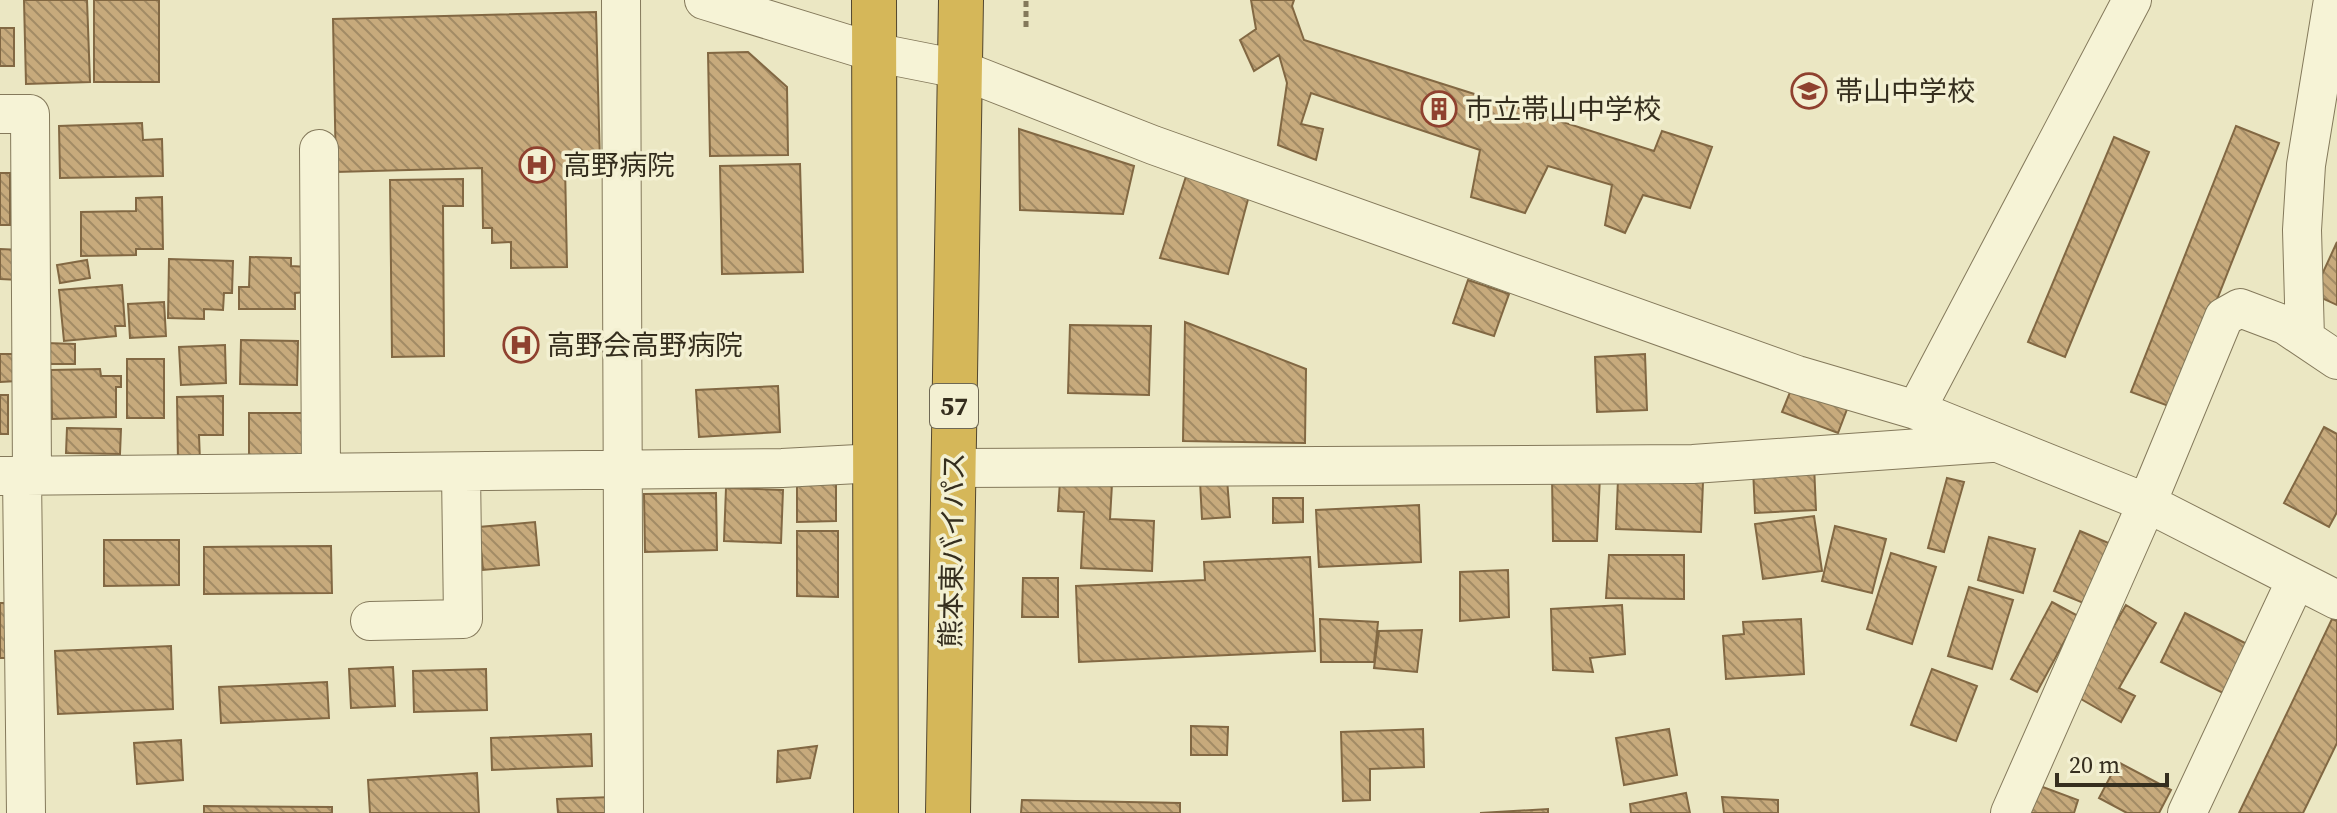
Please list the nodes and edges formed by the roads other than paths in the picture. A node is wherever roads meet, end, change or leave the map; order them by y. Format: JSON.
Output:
{"nodes":[{"id":1,"x":621,"y":0,"type":"edge"},
{"id":2,"x":704,"y":0,"type":"edge"},
{"id":3,"x":874,"y":0,"type":"edge"},
{"id":4,"x":961,"y":0,"type":"edge"},
{"id":5,"x":2132,"y":0,"type":"edge"},
{"id":6,"x":2333,"y":0,"type":"edge"},
{"id":7,"x":873,"y":52,"type":"junction"},
{"id":8,"x":959,"y":69,"type":"junction"},
{"id":9,"x":0,"y":114,"type":"edge"},
{"id":10,"x":319,"y":149,"type":"dead end"},
{"id":11,"x":2305,"y":338,"type":"junction"},
{"id":12,"x":2337,"y":360,"type":"edge"},
{"id":13,"x":1899,"y":405,"type":"junction"},
{"id":14,"x":1998,"y":443,"type":"junction"},
{"id":15,"x":877,"y":463,"type":"junction"},
{"id":16,"x":953,"y":468,"type":"junction"},
{"id":17,"x":623,"y":469,"type":"junction"},
{"id":18,"x":321,"y":471,"type":"junction"},
{"id":19,"x":461,"y":472,"type":"junction"},
{"id":20,"x":18,"y":476,"type":"edge"},
{"id":21,"x":2147,"y":503,"type":"junction"},
{"id":22,"x":2296,"y":580,"type":"junction"},
{"id":23,"x":2337,"y":600,"type":"edge"},
{"id":24,"x":370,"y":621,"type":"dead end"},
{"id":25,"x":26,"y":813,"type":"edge"},
{"id":26,"x":624,"y":813,"type":"edge"},
{"id":27,"x":876,"y":813,"type":"edge"},
{"id":28,"x":948,"y":813,"type":"edge"},
{"id":29,"x":2010,"y":813,"type":"edge"},
{"id":30,"x":2187,"y":813,"type":"edge"}],
"edges":[{"from":1,"to":17,"type":"street"},
{"from":2,"to":7,"type":"street"},
{"from":3,"to":7,"type":"highway"},
{"from":4,"to":8,"type":"highway","name":"熊本東バイパス","number":"57"},
{"from":5,"to":13,"type":"street"},
{"from":6,"to":11,"type":"street"},
{"from":7,"to":8,"type":"street"},
{"from":7,"to":15,"type":"highway"},
{"from":8,"to":13,"type":"street"},
{"from":8,"to":16,"type":"highway","name":"熊本東バイパス","number":"57"},
{"from":9,"to":20,"type":"street"},
{"from":10,"to":18,"type":"street"},
{"from":11,"to":12,"type":"street"},
{"from":11,"to":21,"type":"street"},
{"from":13,"to":14,"type":"street"},
{"from":14,"to":16,"type":"street"},
{"from":14,"to":21,"type":"street"},
{"from":15,"to":17,"type":"street"},
{"from":15,"to":27,"type":"highway"},
{"from":16,"to":28,"type":"highway","name":"熊本東バイパス","number":"57"},
{"from":17,"to":19,"type":"street"},
{"from":17,"to":26,"type":"street"},
{"from":18,"to":19,"type":"street"},
{"from":18,"to":20,"type":"street"},
{"from":19,"to":24,"type":"street"},
{"from":20,"to":25,"type":"street"},
{"from":21,"to":22,"type":"street"},
{"from":21,"to":29,"type":"street"},
{"from":22,"to":23,"type":"street"},
{"from":22,"to":30,"type":"street"}]}
